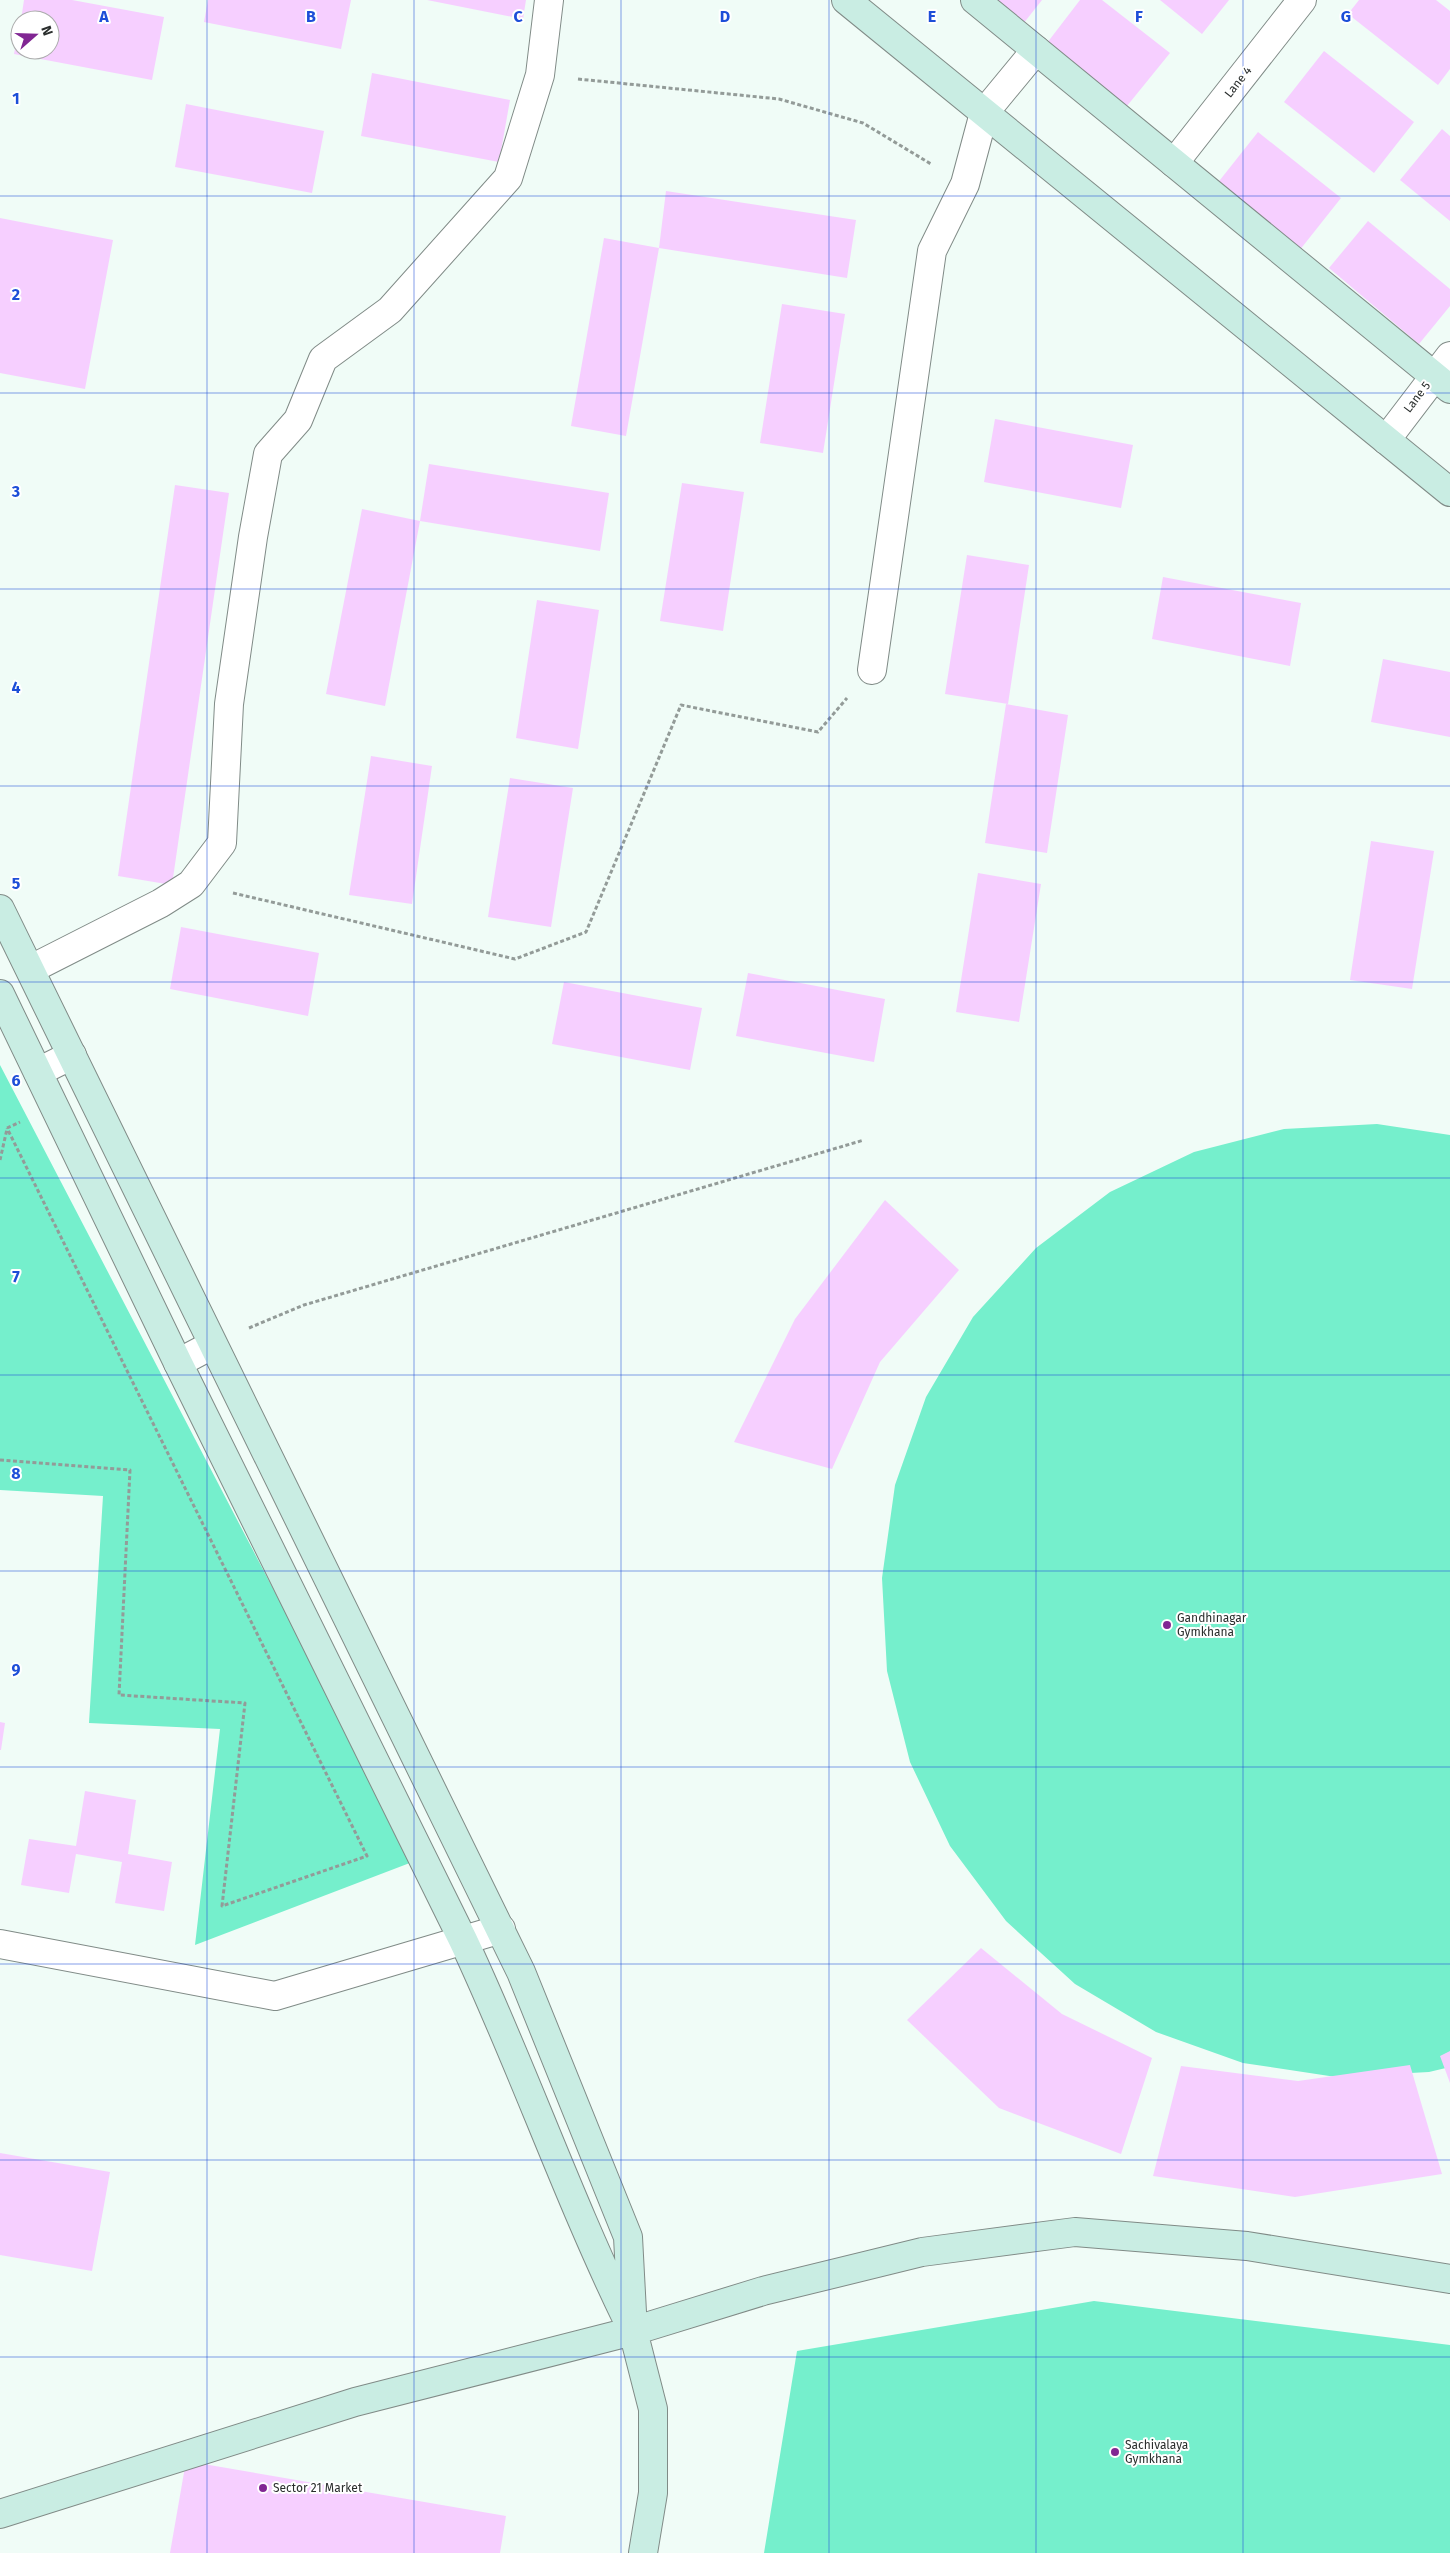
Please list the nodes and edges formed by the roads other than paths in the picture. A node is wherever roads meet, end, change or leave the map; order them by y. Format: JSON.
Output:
{"nodes":[{"id":1,"x":549,"y":0,"type":"edge"},
{"id":2,"x":846,"y":0,"type":"edge"},
{"id":3,"x":975,"y":0,"type":"edge"},
{"id":4,"x":1302,"y":0,"type":"edge"},
{"id":5,"x":1036,"y":50,"type":"junction"},
{"id":6,"x":984,"y":113,"type":"junction"},
{"id":7,"x":1174,"y":163,"type":"junction"},
{"id":8,"x":1445,"y":374,"type":"edge"},
{"id":9,"x":1386,"y":440,"type":"junction"},
{"id":10,"x":1450,"y":492,"type":"edge"},
{"id":11,"x":872,"y":670,"type":"road end"},
{"id":12,"x":0,"y":909,"type":"edge"},
{"id":13,"x":31,"y":969,"type":"junction"},
{"id":14,"x":0,"y":994,"type":"edge"},
{"id":15,"x":72,"y":1055,"type":"junction"},
{"id":16,"x":38,"y":1072,"type":"junction"},
{"id":17,"x":212,"y":1345,"type":"junction"},
{"id":18,"x":178,"y":1363,"type":"junction"},
{"id":19,"x":501,"y":1928,"type":"junction"},
{"id":20,"x":464,"y":1940,"type":"junction"},
{"id":21,"x":0,"y":1944,"type":"edge"},
{"id":22,"x":1450,"y":2279,"type":"edge"},
{"id":23,"x":633,"y":2331,"type":"junction"},
{"id":24,"x":0,"y":2514,"type":"edge"},
{"id":25,"x":643,"y":2553,"type":"edge"}],
"edges":[{"from":1,"to":13,"type":"street"},
{"from":2,"to":6,"type":"street"},
{"from":3,"to":5,"type":"street"},
{"from":4,"to":7,"type":"street","name":"Lane 4"},
{"from":5,"to":6,"type":"street"},
{"from":5,"to":7,"type":"street"},
{"from":6,"to":9,"type":"street"},
{"from":6,"to":11,"type":"street"},
{"from":7,"to":8,"type":"street"},
{"from":8,"to":9,"type":"street","name":"Lane 5"},
{"from":9,"to":10,"type":"street"},
{"from":12,"to":13,"type":"street"},
{"from":13,"to":15,"type":"street"},
{"from":14,"to":16,"type":"street"},
{"from":15,"to":16,"type":"street"},
{"from":15,"to":17,"type":"street"},
{"from":16,"to":18,"type":"street"},
{"from":17,"to":18,"type":"street"},
{"from":17,"to":19,"type":"street"},
{"from":18,"to":20,"type":"street"},
{"from":19,"to":20,"type":"street"},
{"from":19,"to":23,"type":"street"},
{"from":20,"to":21,"type":"street"},
{"from":20,"to":23,"type":"street"},
{"from":22,"to":23,"type":"street"},
{"from":23,"to":24,"type":"street"},
{"from":23,"to":25,"type":"street"}]}
